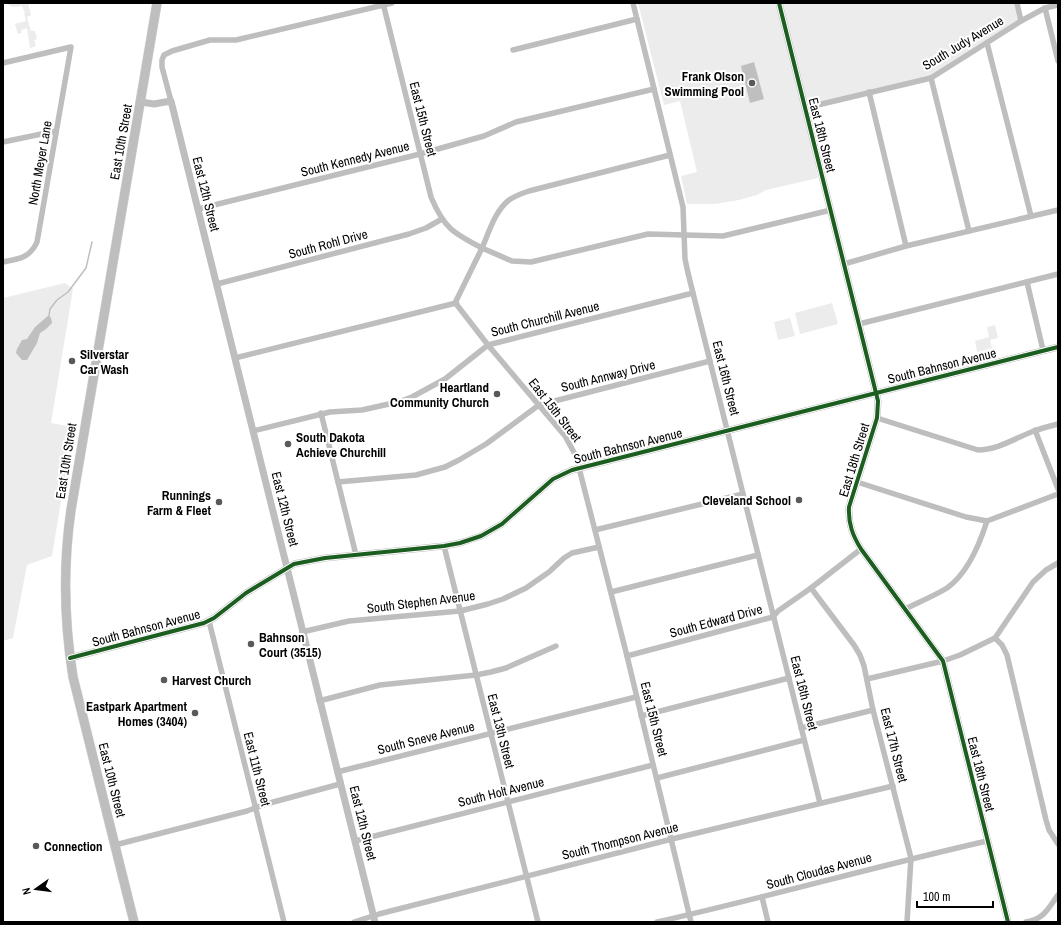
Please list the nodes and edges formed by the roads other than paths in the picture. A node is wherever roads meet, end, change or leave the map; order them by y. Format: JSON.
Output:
{"nodes":[{"id":1,"x":392,"y":3,"type":"edge"},
{"id":2,"x":633,"y":3,"type":"edge"},
{"id":3,"x":779,"y":3,"type":"edge"},
{"id":4,"x":1017,"y":3,"type":"edge"},
{"id":5,"x":383,"y":4,"type":"edge"},
{"id":6,"x":156,"y":5,"type":"edge"},
{"id":7,"x":1058,"y":5,"type":"edge"},
{"id":8,"x":1044,"y":8,"type":"junction"},
{"id":9,"x":637,"y":19,"type":"junction"},
{"id":10,"x":1021,"y":21,"type":"junction"},
{"id":11,"x":987,"y":43,"type":"junction"},
{"id":12,"x":513,"y":50,"type":"dead end"},
{"id":13,"x":1058,"y":61,"type":"edge"},
{"id":14,"x":3,"y":63,"type":"edge"},
{"id":15,"x":931,"y":78,"type":"junction"},
{"id":16,"x":654,"y":90,"type":"junction"},
{"id":17,"x":869,"y":92,"type":"junction"},
{"id":18,"x":171,"y":101,"type":"junction"},
{"id":19,"x":141,"y":102,"type":"junction"},
{"id":20,"x":805,"y":108,"type":"junction"},
{"id":21,"x":56,"y":130,"type":"junction"},
{"id":22,"x":3,"y":142,"type":"edge"},
{"id":23,"x":420,"y":154,"type":"junction"},
{"id":24,"x":670,"y":155,"type":"junction"},
{"id":25,"x":198,"y":209,"type":"junction"},
{"id":26,"x":831,"y":210,"type":"junction"},
{"id":27,"x":1058,"y":210,"type":"edge"},
{"id":28,"x":1031,"y":216,"type":"junction"},
{"id":29,"x":442,"y":219,"type":"junction"},
{"id":30,"x":969,"y":231,"type":"junction"},
{"id":31,"x":684,"y":236,"type":"junction"},
{"id":32,"x":906,"y":246,"type":"junction"},
{"id":33,"x":482,"y":248,"type":"junction"},
{"id":34,"x":3,"y":262,"type":"edge"},
{"id":35,"x":844,"y":264,"type":"junction"},
{"id":36,"x":1058,"y":274,"type":"edge"},
{"id":37,"x":1027,"y":282,"type":"junction"},
{"id":38,"x":217,"y":284,"type":"junction"},
{"id":39,"x":693,"y":293,"type":"junction"},
{"id":40,"x":456,"y":303,"type":"junction"},
{"id":41,"x":859,"y":324,"type":"junction"},
{"id":42,"x":488,"y":345,"type":"junction"},
{"id":43,"x":1058,"y":347,"type":"edge"},
{"id":44,"x":1044,"y":350,"type":"junction"},
{"id":45,"x":235,"y":358,"type":"junction"},
{"id":46,"x":710,"y":361,"type":"junction"},
{"id":47,"x":877,"y":392,"type":"junction"},
{"id":48,"x":539,"y":405,"type":"junction"},
{"id":49,"x":321,"y":414,"type":"junction"},
{"id":50,"x":877,"y":418,"type":"junction"},
{"id":51,"x":1058,"y":424,"type":"edge"},
{"id":52,"x":1035,"y":430,"type":"junction"},
{"id":53,"x":253,"y":431,"type":"junction"},
{"id":54,"x":727,"y":431,"type":"junction"},
{"id":55,"x":579,"y":468,"type":"junction"},
{"id":56,"x":338,"y":482,"type":"junction"},
{"id":57,"x":857,"y":482,"type":"junction"},
{"id":58,"x":1058,"y":489,"type":"edge"},
{"id":59,"x":743,"y":494,"type":"junction"},
{"id":60,"x":1058,"y":494,"type":"edge"},
{"id":61,"x":987,"y":521,"type":"junction"},
{"id":62,"x":595,"y":530,"type":"junction"},
{"id":63,"x":444,"y":546,"type":"junction"},
{"id":64,"x":599,"y":546,"type":"junction"},
{"id":65,"x":861,"y":550,"type":"junction"},
{"id":66,"x":356,"y":555,"type":"junction"},
{"id":67,"x":758,"y":555,"type":"junction"},
{"id":68,"x":1058,"y":563,"type":"edge"},
{"id":69,"x":287,"y":568,"type":"junction"},
{"id":70,"x":811,"y":588,"type":"junction"},
{"id":71,"x":611,"y":592,"type":"junction"},
{"id":72,"x":905,"y":609,"type":"junction"},
{"id":73,"x":460,"y":611,"type":"junction"},
{"id":74,"x":773,"y":617,"type":"junction"},
{"id":75,"x":209,"y":621,"type":"junction"},
{"id":76,"x":302,"y":632,"type":"junction"},
{"id":77,"x":995,"y":638,"type":"junction"},
{"id":78,"x":556,"y":646,"type":"dead end"},
{"id":79,"x":627,"y":656,"type":"junction"},
{"id":80,"x":70,"y":658,"type":"junction"},
{"id":81,"x":943,"y":661,"type":"junction"},
{"id":82,"x":476,"y":675,"type":"junction"},
{"id":83,"x":789,"y":678,"type":"junction"},
{"id":84,"x":867,"y":679,"type":"junction"},
{"id":85,"x":636,"y":696,"type":"junction"},
{"id":86,"x":319,"y":701,"type":"junction"},
{"id":87,"x":873,"y":710,"type":"junction"},
{"id":88,"x":641,"y":716,"type":"junction"},
{"id":89,"x":801,"y":728,"type":"junction"},
{"id":90,"x":490,"y":734,"type":"junction"},
{"id":91,"x":804,"y":740,"type":"junction"},
{"id":92,"x":653,"y":764,"type":"junction"},
{"id":93,"x":338,"y":772,"type":"junction"},
{"id":94,"x":656,"y":778,"type":"junction"},
{"id":95,"x":340,"y":784,"type":"junction"},
{"id":96,"x":893,"y":786,"type":"junction"},
{"id":97,"x":507,"y":802,"type":"junction"},
{"id":98,"x":820,"y":804,"type":"junction"},
{"id":99,"x":256,"y":808,"type":"junction"},
{"id":100,"x":672,"y":840,"type":"junction"},
{"id":101,"x":355,"y":841,"type":"junction"},
{"id":102,"x":987,"y":841,"type":"junction"},
{"id":103,"x":1058,"y":844,"type":"edge"},
{"id":104,"x":115,"y":845,"type":"junction"},
{"id":105,"x":911,"y":858,"type":"junction"},
{"id":106,"x":526,"y":877,"type":"junction"},
{"id":107,"x":1058,"y":895,"type":"edge"},
{"id":108,"x":762,"y":897,"type":"junction"},
{"id":109,"x":689,"y":915,"type":"junction"},
{"id":110,"x":374,"y":919,"type":"edge"},
{"id":111,"x":134,"y":922,"type":"edge"},
{"id":112,"x":284,"y":922,"type":"edge"},
{"id":113,"x":354,"y":922,"type":"edge"},
{"id":114,"x":538,"y":922,"type":"edge"},
{"id":115,"x":657,"y":922,"type":"edge"},
{"id":116,"x":691,"y":922,"type":"edge"},
{"id":117,"x":768,"y":922,"type":"edge"},
{"id":118,"x":907,"y":922,"type":"edge"},
{"id":119,"x":1008,"y":922,"type":"edge"},
{"id":120,"x":1026,"y":922,"type":"edge"}],
"edges":[{"from":1,"to":5,"type":"street"},
{"from":2,"to":9,"type":"street","name":"East 16th Street"},
{"from":3,"to":20,"type":"street","name":"East 18th Street"},
{"from":4,"to":10,"type":"street"},
{"from":5,"to":18,"type":"street","name":"East 12th Street"},
{"from":5,"to":23,"type":"street","name":"East 15th Street"},
{"from":6,"to":19,"type":"main road","name":"East 10th Street"},
{"from":7,"to":8,"type":"street","name":"South Judy Avenue"},
{"from":8,"to":10,"type":"street","name":"South Judy Avenue"},
{"from":8,"to":13,"type":"street"},
{"from":9,"to":12,"type":"street"},
{"from":9,"to":16,"type":"street","name":"East 16th Street"},
{"from":10,"to":11,"type":"street","name":"South Judy Avenue"},
{"from":11,"to":15,"type":"street","name":"South Judy Avenue"},
{"from":11,"to":28,"type":"street"},
{"from":14,"to":21,"type":"street","name":"North Meyer Lane"},
{"from":15,"to":17,"type":"street","name":"South Judy Avenue"},
{"from":15,"to":30,"type":"street"},
{"from":16,"to":23,"type":"street","name":"South Kennedy Avenue"},
{"from":16,"to":24,"type":"street","name":"East 16th Street"},
{"from":17,"to":20,"type":"street","name":"South Judy Avenue"},
{"from":17,"to":32,"type":"street"},
{"from":18,"to":19,"type":"street"},
{"from":18,"to":25,"type":"street","name":"East 12th Street"},
{"from":19,"to":80,"type":"main road","name":"East 10th Street"},
{"from":20,"to":26,"type":"street","name":"East 18th Street"},
{"from":21,"to":22,"type":"street"},
{"from":21,"to":34,"type":"street","name":"North Meyer Lane"},
{"from":23,"to":25,"type":"street","name":"South Kennedy Avenue"},
{"from":23,"to":29,"type":"street","name":"East 15th Street"},
{"from":24,"to":31,"type":"street","name":"East 16th Street"},
{"from":24,"to":33,"type":"street"},
{"from":25,"to":38,"type":"street","name":"East 12th Street"},
{"from":26,"to":31,"type":"street","name":"East 15th Street"},
{"from":26,"to":35,"type":"street","name":"East 18th Street"},
{"from":27,"to":28,"type":"street"},
{"from":28,"to":30,"type":"street"},
{"from":29,"to":33,"type":"street","name":"East 15th Street"},
{"from":29,"to":38,"type":"street","name":"South Rohl Drive"},
{"from":30,"to":32,"type":"street"},
{"from":31,"to":33,"type":"street","name":"East 15th Street"},
{"from":31,"to":39,"type":"street","name":"East 16th Street"},
{"from":32,"to":35,"type":"street"},
{"from":33,"to":40,"type":"street"},
{"from":35,"to":41,"type":"street","name":"East 18th Street"},
{"from":36,"to":37,"type":"street"},
{"from":37,"to":41,"type":"street"},
{"from":37,"to":44,"type":"street"},
{"from":38,"to":45,"type":"street","name":"East 12th Street"},
{"from":39,"to":42,"type":"street","name":"South Churchill Avenue"},
{"from":39,"to":46,"type":"street","name":"East 16th Street"},
{"from":40,"to":42,"type":"street","name":"East 15th Street"},
{"from":40,"to":45,"type":"street"},
{"from":41,"to":47,"type":"street","name":"East 18th Street"},
{"from":42,"to":48,"type":"street","name":"East 15th Street"},
{"from":42,"to":49,"type":"street","name":"South Churchill Avenue"},
{"from":43,"to":44,"type":"street","name":"South Bahnson Avenue"},
{"from":44,"to":47,"type":"street","name":"South Bahnson Avenue"},
{"from":45,"to":53,"type":"street","name":"East 12th Street"},
{"from":46,"to":48,"type":"street","name":"South Annway Drive"},
{"from":46,"to":54,"type":"street","name":"East 16th Street"},
{"from":47,"to":50,"type":"street","name":"East 18th Street"},
{"from":47,"to":54,"type":"street","name":"South Bahnson Avenue"},
{"from":48,"to":55,"type":"street","name":"East 15th Street"},
{"from":48,"to":56,"type":"street","name":"South Annway Drive"},
{"from":49,"to":53,"type":"street","name":"South Churchill Avenue"},
{"from":49,"to":56,"type":"street"},
{"from":50,"to":52,"type":"street"},
{"from":50,"to":57,"type":"street","name":"East 18th Street"},
{"from":51,"to":52,"type":"street"},
{"from":52,"to":58,"type":"street"},
{"from":53,"to":69,"type":"street","name":"East 12th Street"},
{"from":54,"to":55,"type":"street","name":"South Bahnson Avenue"},
{"from":54,"to":59,"type":"street","name":"East 16th Street"},
{"from":55,"to":62,"type":"street","name":"East 15th Street"},
{"from":55,"to":63,"type":"street","name":"South Bahnson Avenue"},
{"from":56,"to":66,"type":"street"},
{"from":57,"to":61,"type":"street"},
{"from":57,"to":65,"type":"street","name":"East 18th Street"},
{"from":59,"to":62,"type":"street"},
{"from":59,"to":67,"type":"street","name":"East 16th Street"},
{"from":60,"to":61,"type":"street"},
{"from":61,"to":72,"type":"street"},
{"from":62,"to":64,"type":"street","name":"East 15th Street"},
{"from":63,"to":66,"type":"street","name":"South Bahnson Avenue"},
{"from":63,"to":73,"type":"street","name":"East 13th Street"},
{"from":64,"to":71,"type":"street","name":"East 15th Street"},
{"from":64,"to":73,"type":"street","name":"South Stephen Avenue"},
{"from":65,"to":70,"type":"street","name":"South Edward Drive"},
{"from":65,"to":72,"type":"street","name":"East 18th Street"},
{"from":66,"to":69,"type":"street","name":"South Bahnson Avenue"},
{"from":67,"to":71,"type":"street"},
{"from":67,"to":74,"type":"street","name":"East 16th Street"},
{"from":68,"to":77,"type":"street"},
{"from":69,"to":75,"type":"street","name":"South Bahnson Avenue"},
{"from":69,"to":76,"type":"street","name":"East 12th Street"},
{"from":70,"to":74,"type":"street","name":"South Edward Drive"},
{"from":70,"to":84,"type":"street","name":"East 17th Street"},
{"from":71,"to":79,"type":"street","name":"East 15th Street"},
{"from":72,"to":81,"type":"street","name":"East 18th Street"},
{"from":73,"to":76,"type":"street","name":"South Stephen Avenue"},
{"from":73,"to":82,"type":"street","name":"East 13th Street"},
{"from":74,"to":79,"type":"street","name":"South Edward Drive"},
{"from":74,"to":83,"type":"street","name":"East 16th Street"},
{"from":75,"to":80,"type":"street","name":"South Bahnson Avenue"},
{"from":75,"to":99,"type":"street","name":"East 11th Street"},
{"from":76,"to":86,"type":"street","name":"East 12th Street"},
{"from":77,"to":81,"type":"street"},
{"from":77,"to":103,"type":"street"},
{"from":78,"to":82,"type":"street"},
{"from":79,"to":85,"type":"street","name":"East 15th Street"},
{"from":80,"to":104,"type":"main road","name":"East 10th Street"},
{"from":81,"to":84,"type":"street"},
{"from":81,"to":102,"type":"street","name":"East 18th Street"},
{"from":82,"to":86,"type":"street"},
{"from":82,"to":90,"type":"street","name":"East 13th Street"},
{"from":83,"to":88,"type":"street"},
{"from":83,"to":89,"type":"street","name":"East 16th Street"},
{"from":84,"to":87,"type":"street","name":"East 17th Street"},
{"from":85,"to":88,"type":"street","name":"East 15th Street"},
{"from":85,"to":90,"type":"street","name":"South Sneve Avenue"},
{"from":86,"to":93,"type":"street","name":"East 12th Street"},
{"from":87,"to":89,"type":"street"},
{"from":87,"to":96,"type":"street","name":"East 17th Street"},
{"from":88,"to":92,"type":"street","name":"East 15th Street"},
{"from":89,"to":91,"type":"street","name":"East 16th Street"},
{"from":90,"to":93,"type":"street","name":"South Sneve Avenue"},
{"from":90,"to":97,"type":"street","name":"East 13th Street"},
{"from":91,"to":94,"type":"street"},
{"from":91,"to":98,"type":"street","name":"East 16th Street"},
{"from":92,"to":94,"type":"street","name":"East 15th Street"},
{"from":92,"to":97,"type":"street","name":"South Holt Avenue"},
{"from":93,"to":95,"type":"street","name":"East 12th Street"},
{"from":94,"to":100,"type":"street","name":"East 15th Street"},
{"from":95,"to":99,"type":"street"},
{"from":95,"to":101,"type":"street","name":"East 12th Street"},
{"from":96,"to":98,"type":"street","name":"South Thompson Avenue"},
{"from":96,"to":105,"type":"street","name":"East 17th Street"},
{"from":97,"to":101,"type":"street","name":"South Holt Avenue"},
{"from":97,"to":106,"type":"street","name":"East 13th Street"},
{"from":98,"to":100,"type":"street","name":"South Thompson Avenue"},
{"from":99,"to":104,"type":"street"},
{"from":99,"to":112,"type":"street","name":"East 11th Street"},
{"from":100,"to":106,"type":"street","name":"South Thompson Avenue"},
{"from":100,"to":109,"type":"street","name":"East 15th Street"},
{"from":101,"to":110,"type":"street","name":"East 12th Street"},
{"from":102,"to":105,"type":"street","name":"South Cloudas Avenue"},
{"from":102,"to":119,"type":"street","name":"East 18th Street"},
{"from":104,"to":111,"type":"main road","name":"East 10th Street"},
{"from":105,"to":108,"type":"street","name":"South Cloudas Avenue"},
{"from":105,"to":118,"type":"street","name":"East 17th Street"},
{"from":106,"to":110,"type":"street","name":"South Thompson Avenue"},
{"from":106,"to":114,"type":"street","name":"East 13th Street"},
{"from":107,"to":120,"type":"street"},
{"from":108,"to":109,"type":"street","name":"South Cloudas Avenue"},
{"from":108,"to":117,"type":"street"},
{"from":109,"to":115,"type":"street","name":"South Cloudas Avenue"},
{"from":109,"to":116,"type":"street","name":"East 15th Street"},
{"from":110,"to":113,"type":"street","name":"South Thompson Avenue"}]}
